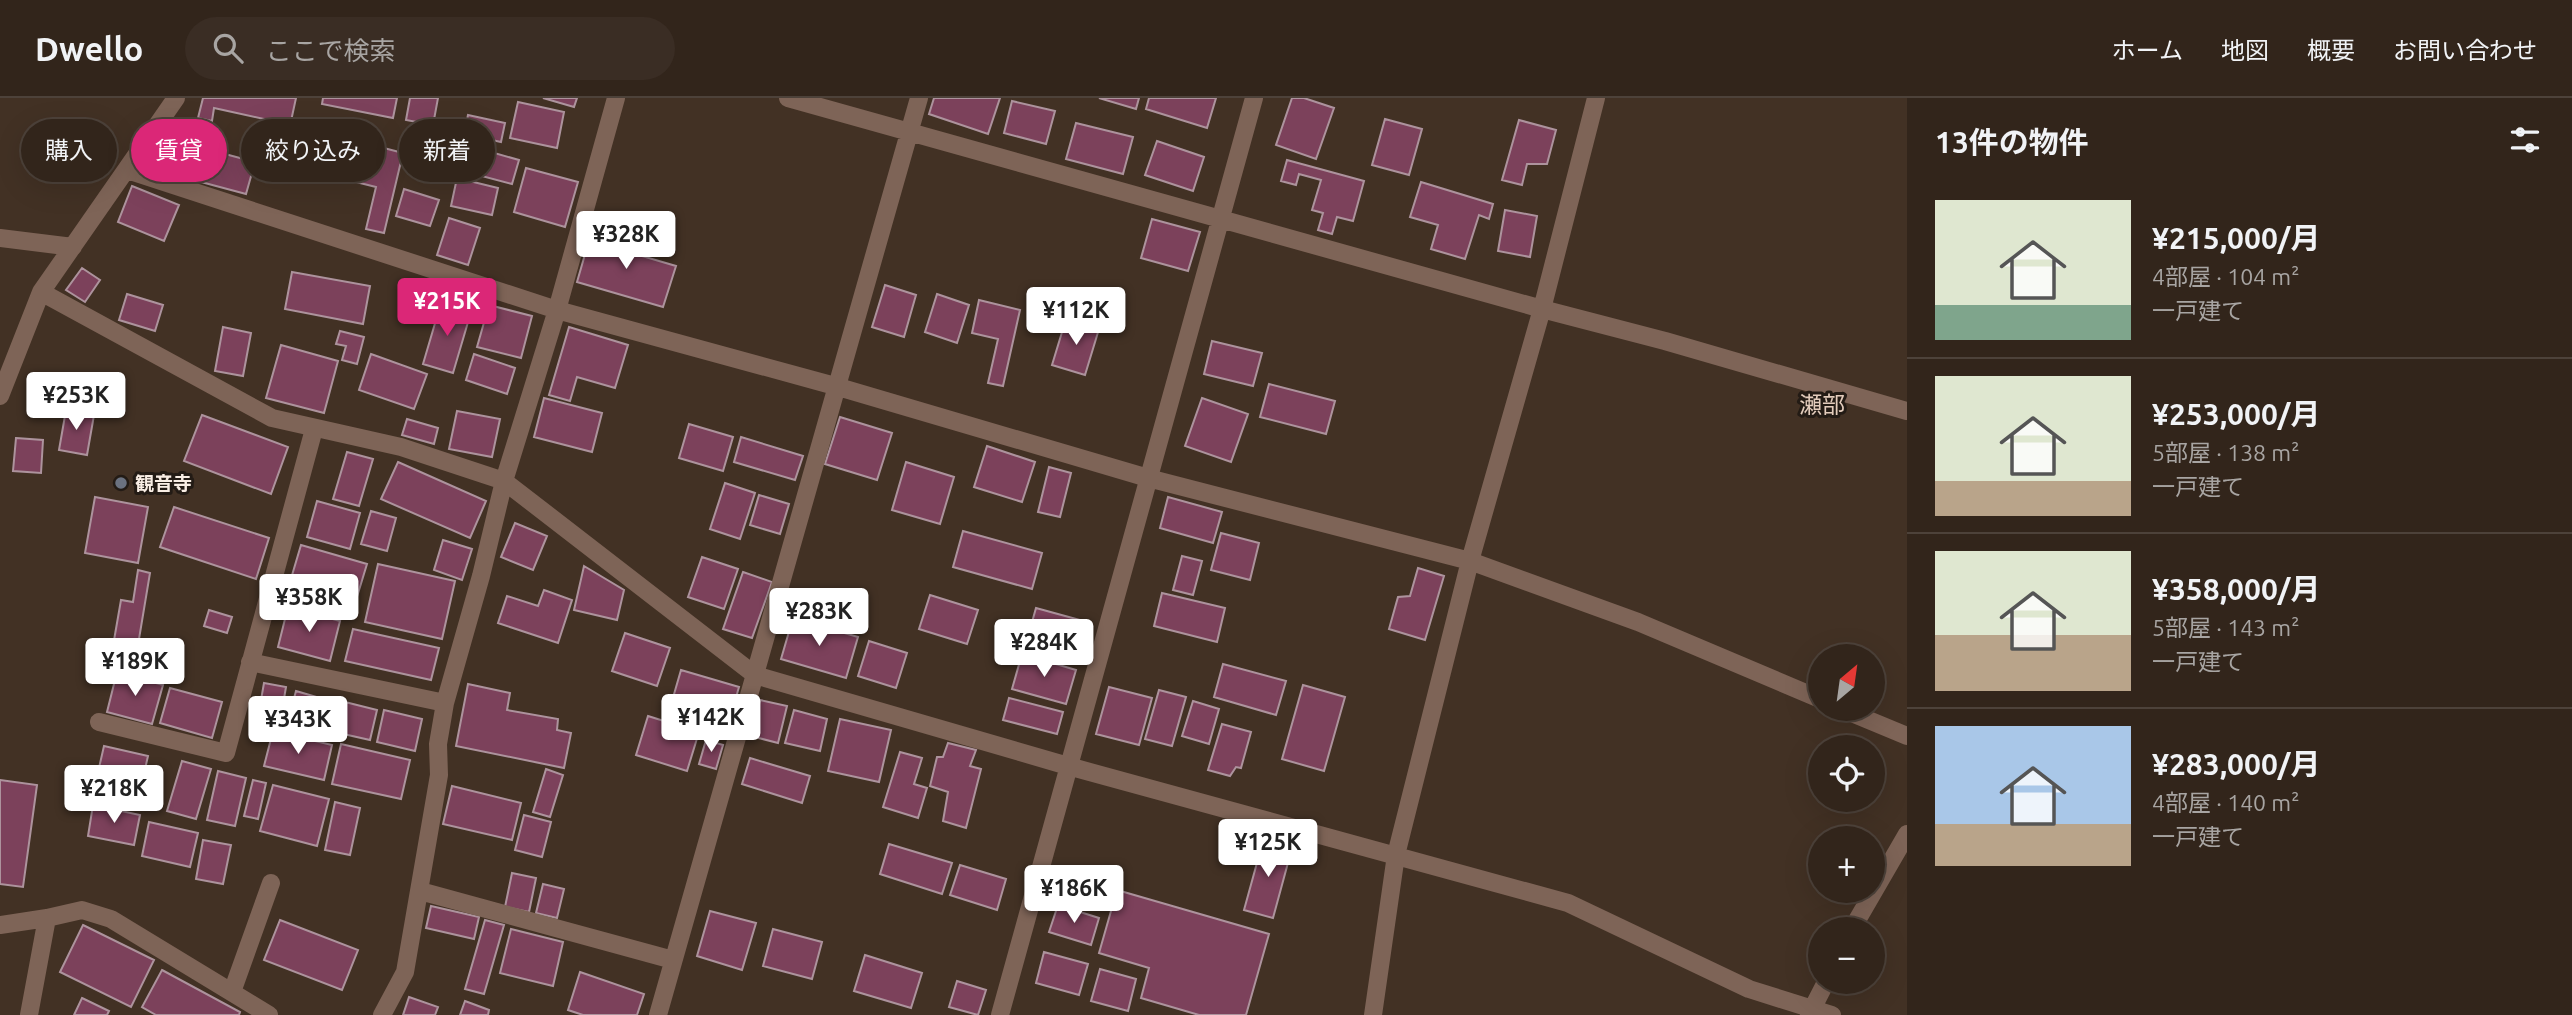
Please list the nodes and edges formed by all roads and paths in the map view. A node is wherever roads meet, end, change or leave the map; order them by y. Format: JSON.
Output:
{"nodes":[{"id":1,"x":176,"y":98,"type":"edge"},
{"id":2,"x":616,"y":98,"type":"edge"},
{"id":3,"x":788,"y":98,"type":"edge"},
{"id":4,"x":919,"y":98,"type":"edge"},
{"id":5,"x":1254,"y":98,"type":"edge"},
{"id":6,"x":1597,"y":98,"type":"edge"},
{"id":7,"x":909,"y":132,"type":"junction"},
{"id":8,"x":127,"y":170,"type":"junction"},
{"id":9,"x":1219,"y":218,"type":"junction"},
{"id":10,"x":0,"y":239,"type":"edge"},
{"id":11,"x":73,"y":247,"type":"junction"},
{"id":12,"x":41,"y":292,"type":"junction"},
{"id":13,"x":1542,"y":309,"type":"junction"},
{"id":14,"x":557,"y":310,"type":"junction"},
{"id":15,"x":835,"y":386,"type":"junction"},
{"id":16,"x":0,"y":396,"type":"edge"},
{"id":17,"x":1907,"y":411,"type":"edge"},
{"id":18,"x":314,"y":429,"type":"junction"},
{"id":19,"x":1149,"y":478,"type":"junction"},
{"id":20,"x":505,"y":481,"type":"junction"},
{"id":21,"x":1470,"y":561,"type":"junction"},
{"id":22,"x":250,"y":662,"type":"junction"},
{"id":23,"x":755,"y":674,"type":"junction"},
{"id":24,"x":1808,"y":694,"type":"edge"},
{"id":25,"x":445,"y":703,"type":"junction"},
{"id":26,"x":1871,"y":721,"type":"edge"},
{"id":27,"x":99,"y":722,"type":"dead end"},
{"id":28,"x":1907,"y":736,"type":"edge"},
{"id":29,"x":1068,"y":766,"type":"junction"},
{"id":30,"x":1907,"y":834,"type":"edge"},
{"id":31,"x":1396,"y":855,"type":"junction"},
{"id":32,"x":271,"y":883,"type":"dead end"},
{"id":33,"x":420,"y":891,"type":"junction"},
{"id":34,"x":1859,"y":917,"type":"edge"},
{"id":35,"x":47,"y":918,"type":"junction"},
{"id":36,"x":0,"y":925,"type":"edge"},
{"id":37,"x":673,"y":960,"type":"junction"},
{"id":38,"x":232,"y":992,"type":"junction"},
{"id":39,"x":1820,"y":994,"type":"edge"},
{"id":40,"x":1811,"y":1012,"type":"edge"},
{"id":41,"x":29,"y":1015,"type":"edge"},
{"id":42,"x":269,"y":1015,"type":"edge"},
{"id":43,"x":382,"y":1015,"type":"edge"},
{"id":44,"x":658,"y":1015,"type":"edge"},
{"id":45,"x":1000,"y":1015,"type":"edge"},
{"id":46,"x":1373,"y":1015,"type":"edge"},
{"id":47,"x":1832,"y":1015,"type":"edge"}],
"edges":[{"from":1,"to":8,"type":"street"},
{"from":2,"to":14,"type":"street"},
{"from":3,"to":7,"type":"street"},
{"from":4,"to":7,"type":"street"},
{"from":5,"to":9,"type":"street"},
{"from":6,"to":13,"type":"street"},
{"from":7,"to":9,"type":"street"},
{"from":7,"to":15,"type":"street"},
{"from":8,"to":11,"type":"street"},
{"from":8,"to":14,"type":"street"},
{"from":9,"to":13,"type":"street"},
{"from":9,"to":19,"type":"street"},
{"from":10,"to":11,"type":"street"},
{"from":11,"to":12,"type":"street"},
{"from":12,"to":16,"type":"street"},
{"from":12,"to":18,"type":"street"},
{"from":13,"to":17,"type":"street"},
{"from":13,"to":21,"type":"street"},
{"from":14,"to":15,"type":"street"},
{"from":14,"to":20,"type":"street"},
{"from":15,"to":19,"type":"street"},
{"from":15,"to":23,"type":"street"},
{"from":18,"to":20,"type":"street"},
{"from":18,"to":22,"type":"street"},
{"from":19,"to":21,"type":"street"},
{"from":19,"to":29,"type":"street"},
{"from":20,"to":23,"type":"street"},
{"from":20,"to":25,"type":"street"},
{"from":21,"to":24,"type":"street"},
{"from":21,"to":31,"type":"street"},
{"from":22,"to":25,"type":"street"},
{"from":22,"to":27,"type":"street"},
{"from":23,"to":29,"type":"street"},
{"from":23,"to":37,"type":"street"},
{"from":25,"to":33,"type":"street"},
{"from":26,"to":28,"type":"street"},
{"from":29,"to":31,"type":"street"},
{"from":29,"to":45,"type":"street"},
{"from":30,"to":34,"type":"street"},
{"from":31,"to":40,"type":"street"},
{"from":31,"to":46,"type":"street"},
{"from":32,"to":38,"type":"street"},
{"from":33,"to":37,"type":"street"},
{"from":33,"to":43,"type":"street"},
{"from":35,"to":36,"type":"street"},
{"from":35,"to":38,"type":"street"},
{"from":35,"to":41,"type":"street"},
{"from":37,"to":44,"type":"street"},
{"from":38,"to":42,"type":"street"},
{"from":39,"to":40,"type":"street"},
{"from":40,"to":47,"type":"street"}]}
